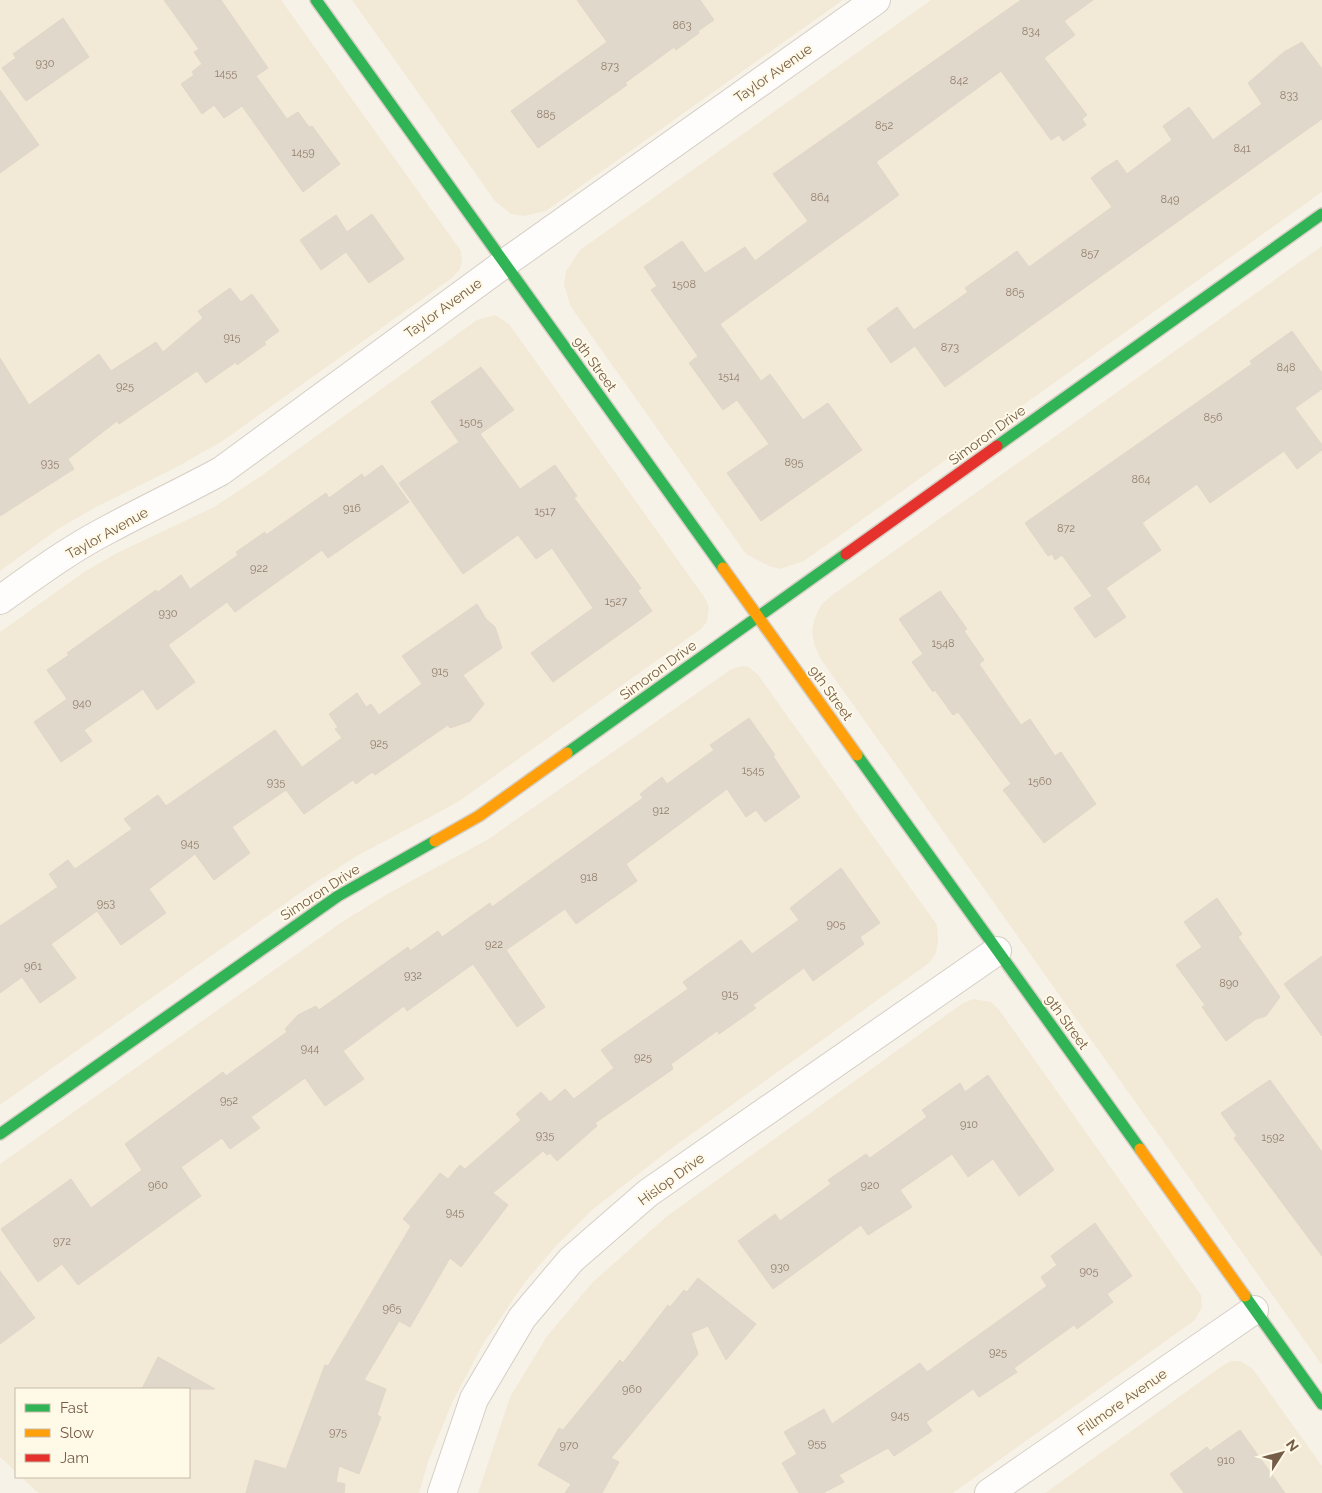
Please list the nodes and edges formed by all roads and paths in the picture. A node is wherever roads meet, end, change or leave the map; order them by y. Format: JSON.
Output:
{"nodes":[{"id":1,"x":316,"y":0,"type":"edge"},
{"id":2,"x":876,"y":0,"type":"edge"},
{"id":3,"x":1322,"y":214,"type":"edge"},
{"id":4,"x":504,"y":263,"type":"junction"},
{"id":5,"x":0,"y":600,"type":"edge"},
{"id":6,"x":758,"y":617,"type":"junction"},
{"id":7,"x":997,"y":951,"type":"junction"},
{"id":8,"x":0,"y":1134,"type":"edge"},
{"id":9,"x":1254,"y":1310,"type":"junction"},
{"id":10,"x":1322,"y":1404,"type":"edge"},
{"id":11,"x":442,"y":1493,"type":"edge"},
{"id":12,"x":989,"y":1493,"type":"edge"}],
"edges":[{"from":1,"to":4,"type":"street","name":"9th Street"},
{"from":2,"to":4,"type":"street","name":"Taylor Avenue"},
{"from":3,"to":6,"type":"street","name":"Simoron Drive"},
{"from":4,"to":5,"type":"street","name":"Taylor Avenue"},
{"from":4,"to":6,"type":"street","name":"9th Street"},
{"from":6,"to":7,"type":"street","name":"9th Street"},
{"from":6,"to":8,"type":"street","name":"Simoron Drive"},
{"from":7,"to":9,"type":"street","name":"9th Street"},
{"from":7,"to":11,"type":"street","name":"Hislop Drive"},
{"from":9,"to":10,"type":"street","name":"9th Street"},
{"from":9,"to":12,"type":"street","name":"Fillmore Avenue"}]}
